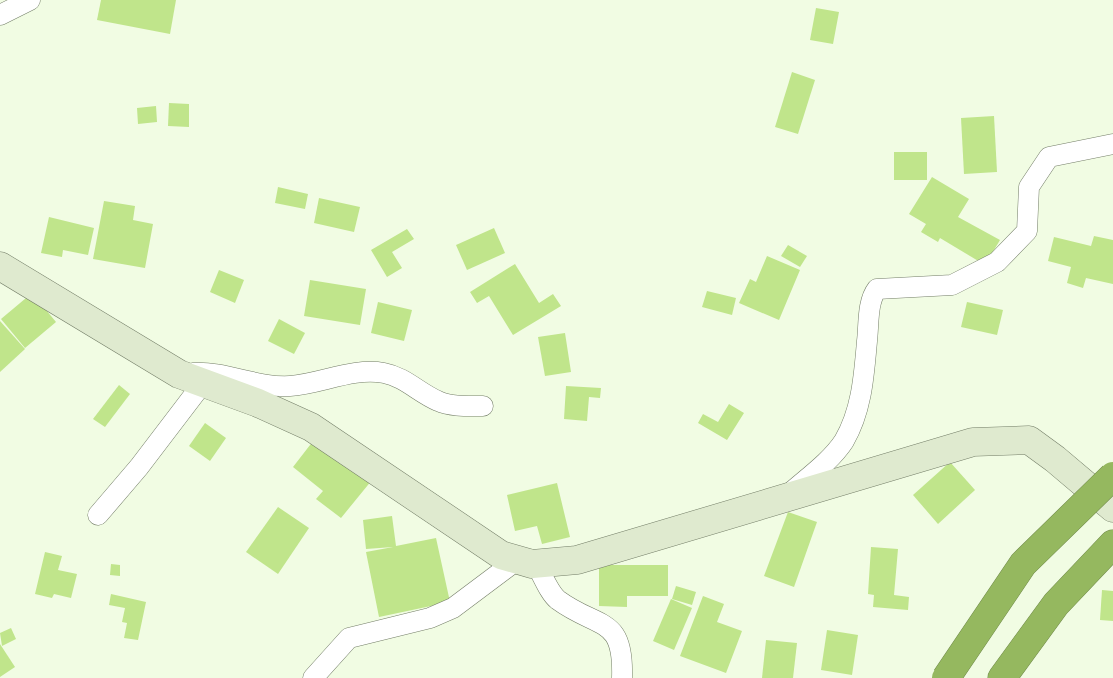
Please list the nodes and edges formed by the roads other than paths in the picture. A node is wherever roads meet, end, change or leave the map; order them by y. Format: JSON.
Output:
{"nodes":[{"id":1,"x":30,"y":0,"type":"edge"},
{"id":2,"x":0,"y":15,"type":"edge"},
{"id":3,"x":1113,"y":144,"type":"edge"},
{"id":4,"x":0,"y":266,"type":"edge"},
{"id":5,"x":191,"y":379,"type":"junction"},
{"id":6,"x":483,"y":406,"type":"dead end"},
{"id":7,"x":1113,"y":476,"type":"edge"},
{"id":8,"x":786,"y":496,"type":"junction"},
{"id":9,"x":1113,"y":508,"type":"edge"},
{"id":10,"x":98,"y":515,"type":"dead end"},
{"id":11,"x":1113,"y":544,"type":"edge"},
{"id":12,"x":526,"y":562,"type":"junction"},
{"id":13,"x":313,"y":678,"type":"edge"},
{"id":14,"x":622,"y":678,"type":"edge"},
{"id":15,"x":946,"y":678,"type":"edge"},
{"id":16,"x":1002,"y":678,"type":"edge"}],
"edges":[{"from":1,"to":2,"type":"street"},
{"from":3,"to":8,"type":"street"},
{"from":4,"to":5,"type":"street"},
{"from":5,"to":6,"type":"street"},
{"from":5,"to":10,"type":"street"},
{"from":5,"to":12,"type":"street"},
{"from":7,"to":15,"type":"highway","bridge":true},
{"from":8,"to":9,"type":"street"},
{"from":8,"to":12,"type":"street"},
{"from":11,"to":16,"type":"highway"},
{"from":12,"to":13,"type":"street"},
{"from":12,"to":14,"type":"street"}]}
